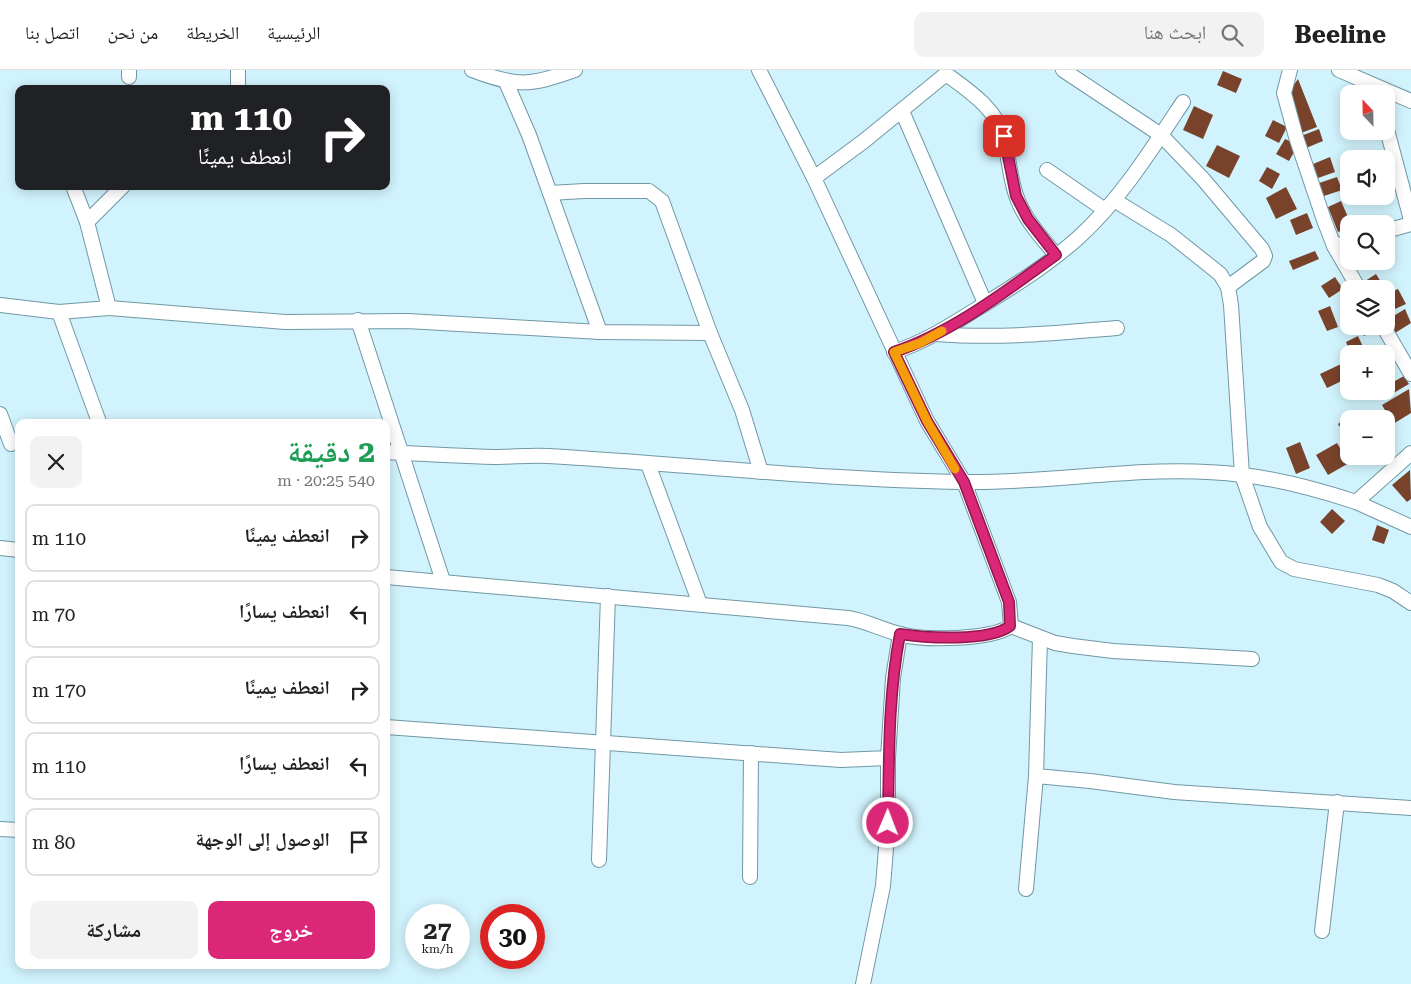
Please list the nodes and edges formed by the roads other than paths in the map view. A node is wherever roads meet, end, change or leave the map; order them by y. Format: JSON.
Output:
{"nodes":[{"id":1,"x":238,"y":70,"type":"edge"},
{"id":2,"x":472,"y":70,"type":"edge"},
{"id":3,"x":575,"y":70,"type":"edge"},
{"id":4,"x":759,"y":70,"type":"edge"},
{"id":5,"x":1063,"y":70,"type":"edge"},
{"id":6,"x":1290,"y":70,"type":"edge"},
{"id":7,"x":1340,"y":70,"type":"edge"},
{"id":8,"x":946,"y":72,"type":"edge"},
{"id":9,"x":506,"y":82,"type":"junction"},
{"id":10,"x":238,"y":85,"type":"edge"},
{"id":11,"x":1366,"y":85,"type":"edge"},
{"id":12,"x":1395,"y":96,"type":"edge"},
{"id":13,"x":1411,"y":101,"type":"edge"},
{"id":14,"x":1183,"y":102,"type":"dead end"},
{"id":15,"x":902,"y":111,"type":"junction"},
{"id":16,"x":1161,"y":136,"type":"junction"},
{"id":17,"x":1390,"y":140,"type":"edge"},
{"id":18,"x":1046,"y":170,"type":"dead end"},
{"id":19,"x":814,"y":178,"type":"junction"},
{"id":20,"x":75,"y":190,"type":"edge"},
{"id":21,"x":120,"y":190,"type":"edge"},
{"id":22,"x":550,"y":193,"type":"junction"},
{"id":23,"x":1109,"y":205,"type":"junction"},
{"id":24,"x":87,"y":222,"type":"junction"},
{"id":25,"x":1411,"y":222,"type":"edge"},
{"id":26,"x":1395,"y":228,"type":"edge"},
{"id":27,"x":1340,"y":244,"type":"edge"},
{"id":28,"x":1334,"y":246,"type":"junction"},
{"id":29,"x":1056,"y":255,"type":"junction"},
{"id":30,"x":1354,"y":280,"type":"edge"},
{"id":31,"x":1228,"y":287,"type":"junction"},
{"id":32,"x":986,"y":303,"type":"junction"},
{"id":33,"x":0,"y":305,"type":"edge"},
{"id":34,"x":109,"y":308,"type":"junction"},
{"id":35,"x":59,"y":312,"type":"junction"},
{"id":36,"x":358,"y":320,"type":"junction"},
{"id":37,"x":1117,"y":328,"type":"dead end"},
{"id":38,"x":600,"y":332,"type":"junction"},
{"id":39,"x":710,"y":333,"type":"junction"},
{"id":40,"x":937,"y":334,"type":"junction"},
{"id":41,"x":1388,"y":335,"type":"edge"},
{"id":42,"x":894,"y":352,"type":"junction"},
{"id":43,"x":1411,"y":374,"type":"edge"},
{"id":44,"x":0,"y":414,"type":"edge"},
{"id":45,"x":98,"y":419,"type":"edge"},
{"id":46,"x":11,"y":444,"type":"dead end"},
{"id":47,"x":390,"y":452,"type":"edge"},
{"id":48,"x":401,"y":453,"type":"junction"},
{"id":49,"x":1411,"y":453,"type":"edge"},
{"id":50,"x":648,"y":464,"type":"junction"},
{"id":51,"x":761,"y":472,"type":"junction"},
{"id":52,"x":1242,"y":474,"type":"junction"},
{"id":53,"x":964,"y":482,"type":"junction"},
{"id":54,"x":1356,"y":502,"type":"junction"},
{"id":55,"x":1411,"y":527,"type":"edge"},
{"id":56,"x":0,"y":548,"type":"edge"},
{"id":57,"x":15,"y":550,"type":"edge"},
{"id":58,"x":390,"y":577,"type":"edge"},
{"id":59,"x":444,"y":580,"type":"junction"},
{"id":60,"x":608,"y":596,"type":"junction"},
{"id":61,"x":1411,"y":603,"type":"edge"},
{"id":62,"x":700,"y":604,"type":"junction"},
{"id":63,"x":1010,"y":626,"type":"junction"},
{"id":64,"x":900,"y":634,"type":"junction"},
{"id":65,"x":1040,"y":638,"type":"junction"},
{"id":66,"x":1252,"y":659,"type":"dead end"},
{"id":67,"x":390,"y":727,"type":"edge"},
{"id":68,"x":602,"y":741,"type":"junction"},
{"id":69,"x":751,"y":753,"type":"junction"},
{"id":70,"x":888,"y":758,"type":"junction"},
{"id":71,"x":1036,"y":776,"type":"junction"},
{"id":72,"x":1336,"y":802,"type":"junction"},
{"id":73,"x":1411,"y":808,"type":"edge"},
{"id":74,"x":0,"y":829,"type":"edge"},
{"id":75,"x":15,"y":830,"type":"edge"},
{"id":76,"x":599,"y":860,"type":"dead end"},
{"id":77,"x":750,"y":877,"type":"dead end"},
{"id":78,"x":1026,"y":889,"type":"dead end"},
{"id":79,"x":1322,"y":931,"type":"dead end"},
{"id":80,"x":863,"y":984,"type":"edge"}],
"edges":[{"from":1,"to":10,"type":"street"},
{"from":2,"to":9,"type":"street"},
{"from":3,"to":9,"type":"street"},
{"from":4,"to":19,"type":"street"},
{"from":5,"to":16,"type":"street"},
{"from":6,"to":28,"type":"street"},
{"from":7,"to":11,"type":"street"},
{"from":8,"to":15,"type":"street"},
{"from":8,"to":29,"type":"street"},
{"from":9,"to":22,"type":"street"},
{"from":12,"to":13,"type":"street"},
{"from":14,"to":16,"type":"street"},
{"from":15,"to":19,"type":"street"},
{"from":15,"to":32,"type":"street"},
{"from":16,"to":23,"type":"street"},
{"from":16,"to":31,"type":"street"},
{"from":17,"to":25,"type":"street"},
{"from":18,"to":23,"type":"street"},
{"from":19,"to":42,"type":"street"},
{"from":20,"to":24,"type":"street"},
{"from":21,"to":24,"type":"street"},
{"from":22,"to":38,"type":"street"},
{"from":22,"to":39,"type":"street"},
{"from":23,"to":29,"type":"street"},
{"from":23,"to":31,"type":"street"},
{"from":24,"to":34,"type":"street"},
{"from":25,"to":26,"type":"street"},
{"from":27,"to":28,"type":"street"},
{"from":28,"to":30,"type":"street"},
{"from":29,"to":32,"type":"street"},
{"from":31,"to":52,"type":"street"},
{"from":32,"to":40,"type":"street"},
{"from":33,"to":35,"type":"street"},
{"from":34,"to":35,"type":"street"},
{"from":34,"to":36,"type":"street"},
{"from":35,"to":45,"type":"street"},
{"from":36,"to":38,"type":"street"},
{"from":36,"to":48,"type":"street"},
{"from":37,"to":40,"type":"street"},
{"from":38,"to":39,"type":"street"},
{"from":39,"to":51,"type":"street"},
{"from":40,"to":42,"type":"street"},
{"from":41,"to":43,"type":"street"},
{"from":42,"to":53,"type":"street"},
{"from":44,"to":46,"type":"street"},
{"from":47,"to":48,"type":"street"},
{"from":48,"to":50,"type":"street"},
{"from":48,"to":59,"type":"street"},
{"from":49,"to":54,"type":"street"},
{"from":50,"to":51,"type":"street"},
{"from":50,"to":62,"type":"street"},
{"from":51,"to":53,"type":"street"},
{"from":52,"to":53,"type":"street"},
{"from":52,"to":54,"type":"street"},
{"from":52,"to":61,"type":"street"},
{"from":53,"to":63,"type":"street"},
{"from":54,"to":55,"type":"street"},
{"from":56,"to":57,"type":"street"},
{"from":58,"to":59,"type":"street"},
{"from":59,"to":60,"type":"street"},
{"from":60,"to":62,"type":"street"},
{"from":60,"to":68,"type":"street"},
{"from":62,"to":64,"type":"street"},
{"from":63,"to":64,"type":"street"},
{"from":63,"to":65,"type":"street"},
{"from":64,"to":70,"type":"street"},
{"from":65,"to":66,"type":"street"},
{"from":65,"to":71,"type":"street"},
{"from":67,"to":68,"type":"street"},
{"from":68,"to":69,"type":"street"},
{"from":68,"to":76,"type":"street"},
{"from":69,"to":70,"type":"street"},
{"from":69,"to":77,"type":"street"},
{"from":70,"to":80,"type":"street"},
{"from":71,"to":72,"type":"street"},
{"from":71,"to":78,"type":"street"},
{"from":72,"to":73,"type":"street"},
{"from":72,"to":79,"type":"street"},
{"from":74,"to":75,"type":"street"}]}
